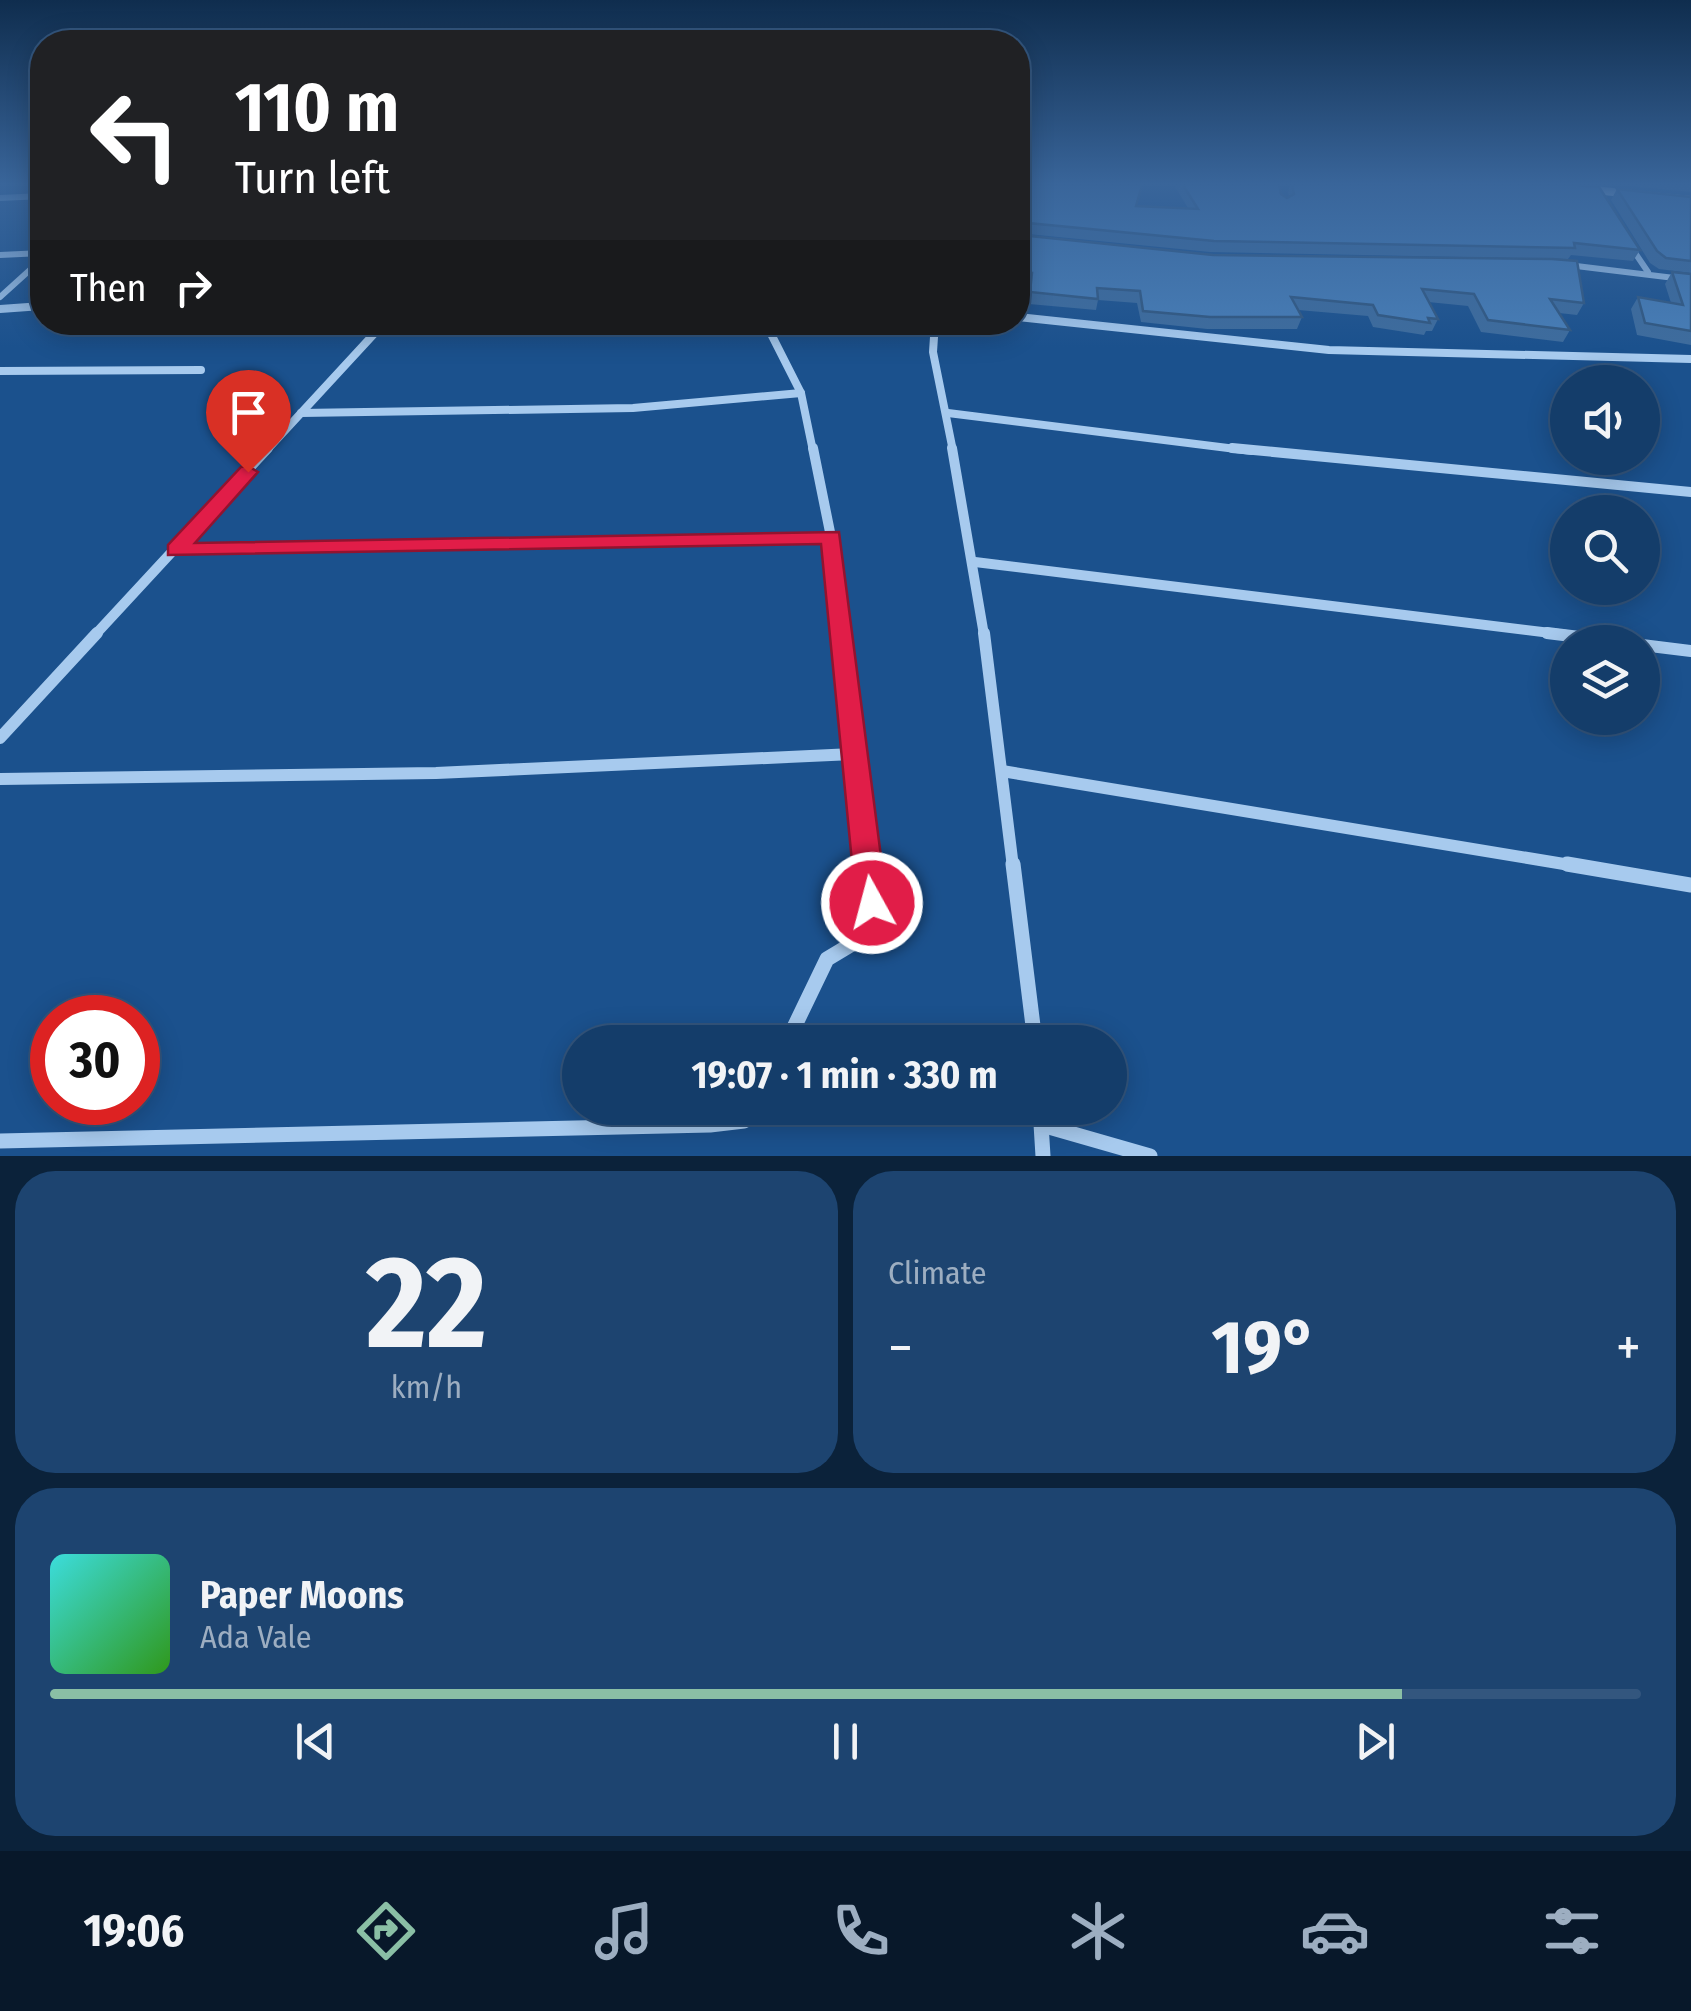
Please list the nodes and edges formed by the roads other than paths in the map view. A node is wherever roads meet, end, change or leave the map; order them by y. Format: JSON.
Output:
{"nodes":[{"id":1,"x":1626,"y":240,"type":"edge"},
{"id":2,"x":0,"y":255,"type":"edge"},
{"id":3,"x":30,"y":256,"type":"edge"},
{"id":4,"x":1562,"y":264,"type":"edge"},
{"id":5,"x":30,"y":267,"type":"edge"},
{"id":6,"x":1648,"y":272,"type":"junction"},
{"id":7,"x":1691,"y":280,"type":"edge"},
{"id":8,"x":0,"y":296,"type":"edge"},
{"id":9,"x":30,"y":307,"type":"edge"},
{"id":10,"x":0,"y":308,"type":"edge"},
{"id":11,"x":1030,"y":319,"type":"edge"},
{"id":12,"x":373,"y":335,"type":"edge"},
{"id":13,"x":772,"y":335,"type":"edge"},
{"id":14,"x":935,"y":335,"type":"edge"},
{"id":15,"x":1691,"y":359,"type":"edge"},
{"id":16,"x":0,"y":370,"type":"edge"},
{"id":17,"x":202,"y":370,"type":"dead end"},
{"id":18,"x":801,"y":394,"type":"junction"},
{"id":19,"x":301,"y":413,"type":"junction"},
{"id":20,"x":948,"y":413,"type":"junction"},
{"id":21,"x":1691,"y":492,"type":"edge"},
{"id":22,"x":831,"y":537,"type":"junction"},
{"id":23,"x":176,"y":550,"type":"junction"},
{"id":24,"x":975,"y":562,"type":"junction"},
{"id":25,"x":1550,"y":633,"type":"edge"},
{"id":26,"x":1660,"y":647,"type":"edge"},
{"id":27,"x":1691,"y":651,"type":"edge"},
{"id":28,"x":0,"y":738,"type":"edge"},
{"id":29,"x":853,"y":754,"type":"junction"},
{"id":30,"x":1002,"y":771,"type":"junction"},
{"id":31,"x":0,"y":779,"type":"edge"},
{"id":32,"x":1691,"y":885,"type":"edge"},
{"id":33,"x":794,"y":1025,"type":"edge"},
{"id":34,"x":1033,"y":1025,"type":"edge"},
{"id":35,"x":710,"y":1125,"type":"edge"},
{"id":36,"x":1041,"y":1125,"type":"edge"},
{"id":37,"x":1066,"y":1125,"type":"edge"},
{"id":38,"x":0,"y":1141,"type":"edge"},
{"id":39,"x":1043,"y":1156,"type":"edge"},
{"id":40,"x":1150,"y":1156,"type":"edge"}],
"edges":[{"from":1,"to":6,"type":"street"},
{"from":2,"to":3,"type":"street"},
{"from":4,"to":6,"type":"street"},
{"from":5,"to":8,"type":"street"},
{"from":6,"to":7,"type":"street"},
{"from":9,"to":10,"type":"street"},
{"from":11,"to":15,"type":"street"},
{"from":12,"to":19,"type":"street"},
{"from":13,"to":18,"type":"street"},
{"from":14,"to":20,"type":"street"},
{"from":16,"to":17,"type":"street"},
{"from":18,"to":19,"type":"street"},
{"from":18,"to":22,"type":"street"},
{"from":19,"to":23,"type":"street"},
{"from":20,"to":21,"type":"street"},
{"from":20,"to":24,"type":"street"},
{"from":22,"to":23,"type":"street"},
{"from":22,"to":29,"type":"street"},
{"from":23,"to":28,"type":"street"},
{"from":24,"to":25,"type":"street"},
{"from":24,"to":30,"type":"street"},
{"from":26,"to":27,"type":"street"},
{"from":29,"to":31,"type":"street"},
{"from":29,"to":33,"type":"street"},
{"from":30,"to":32,"type":"street"},
{"from":30,"to":34,"type":"street"},
{"from":35,"to":38,"type":"street"},
{"from":36,"to":39,"type":"street"},
{"from":37,"to":40,"type":"street"}]}
